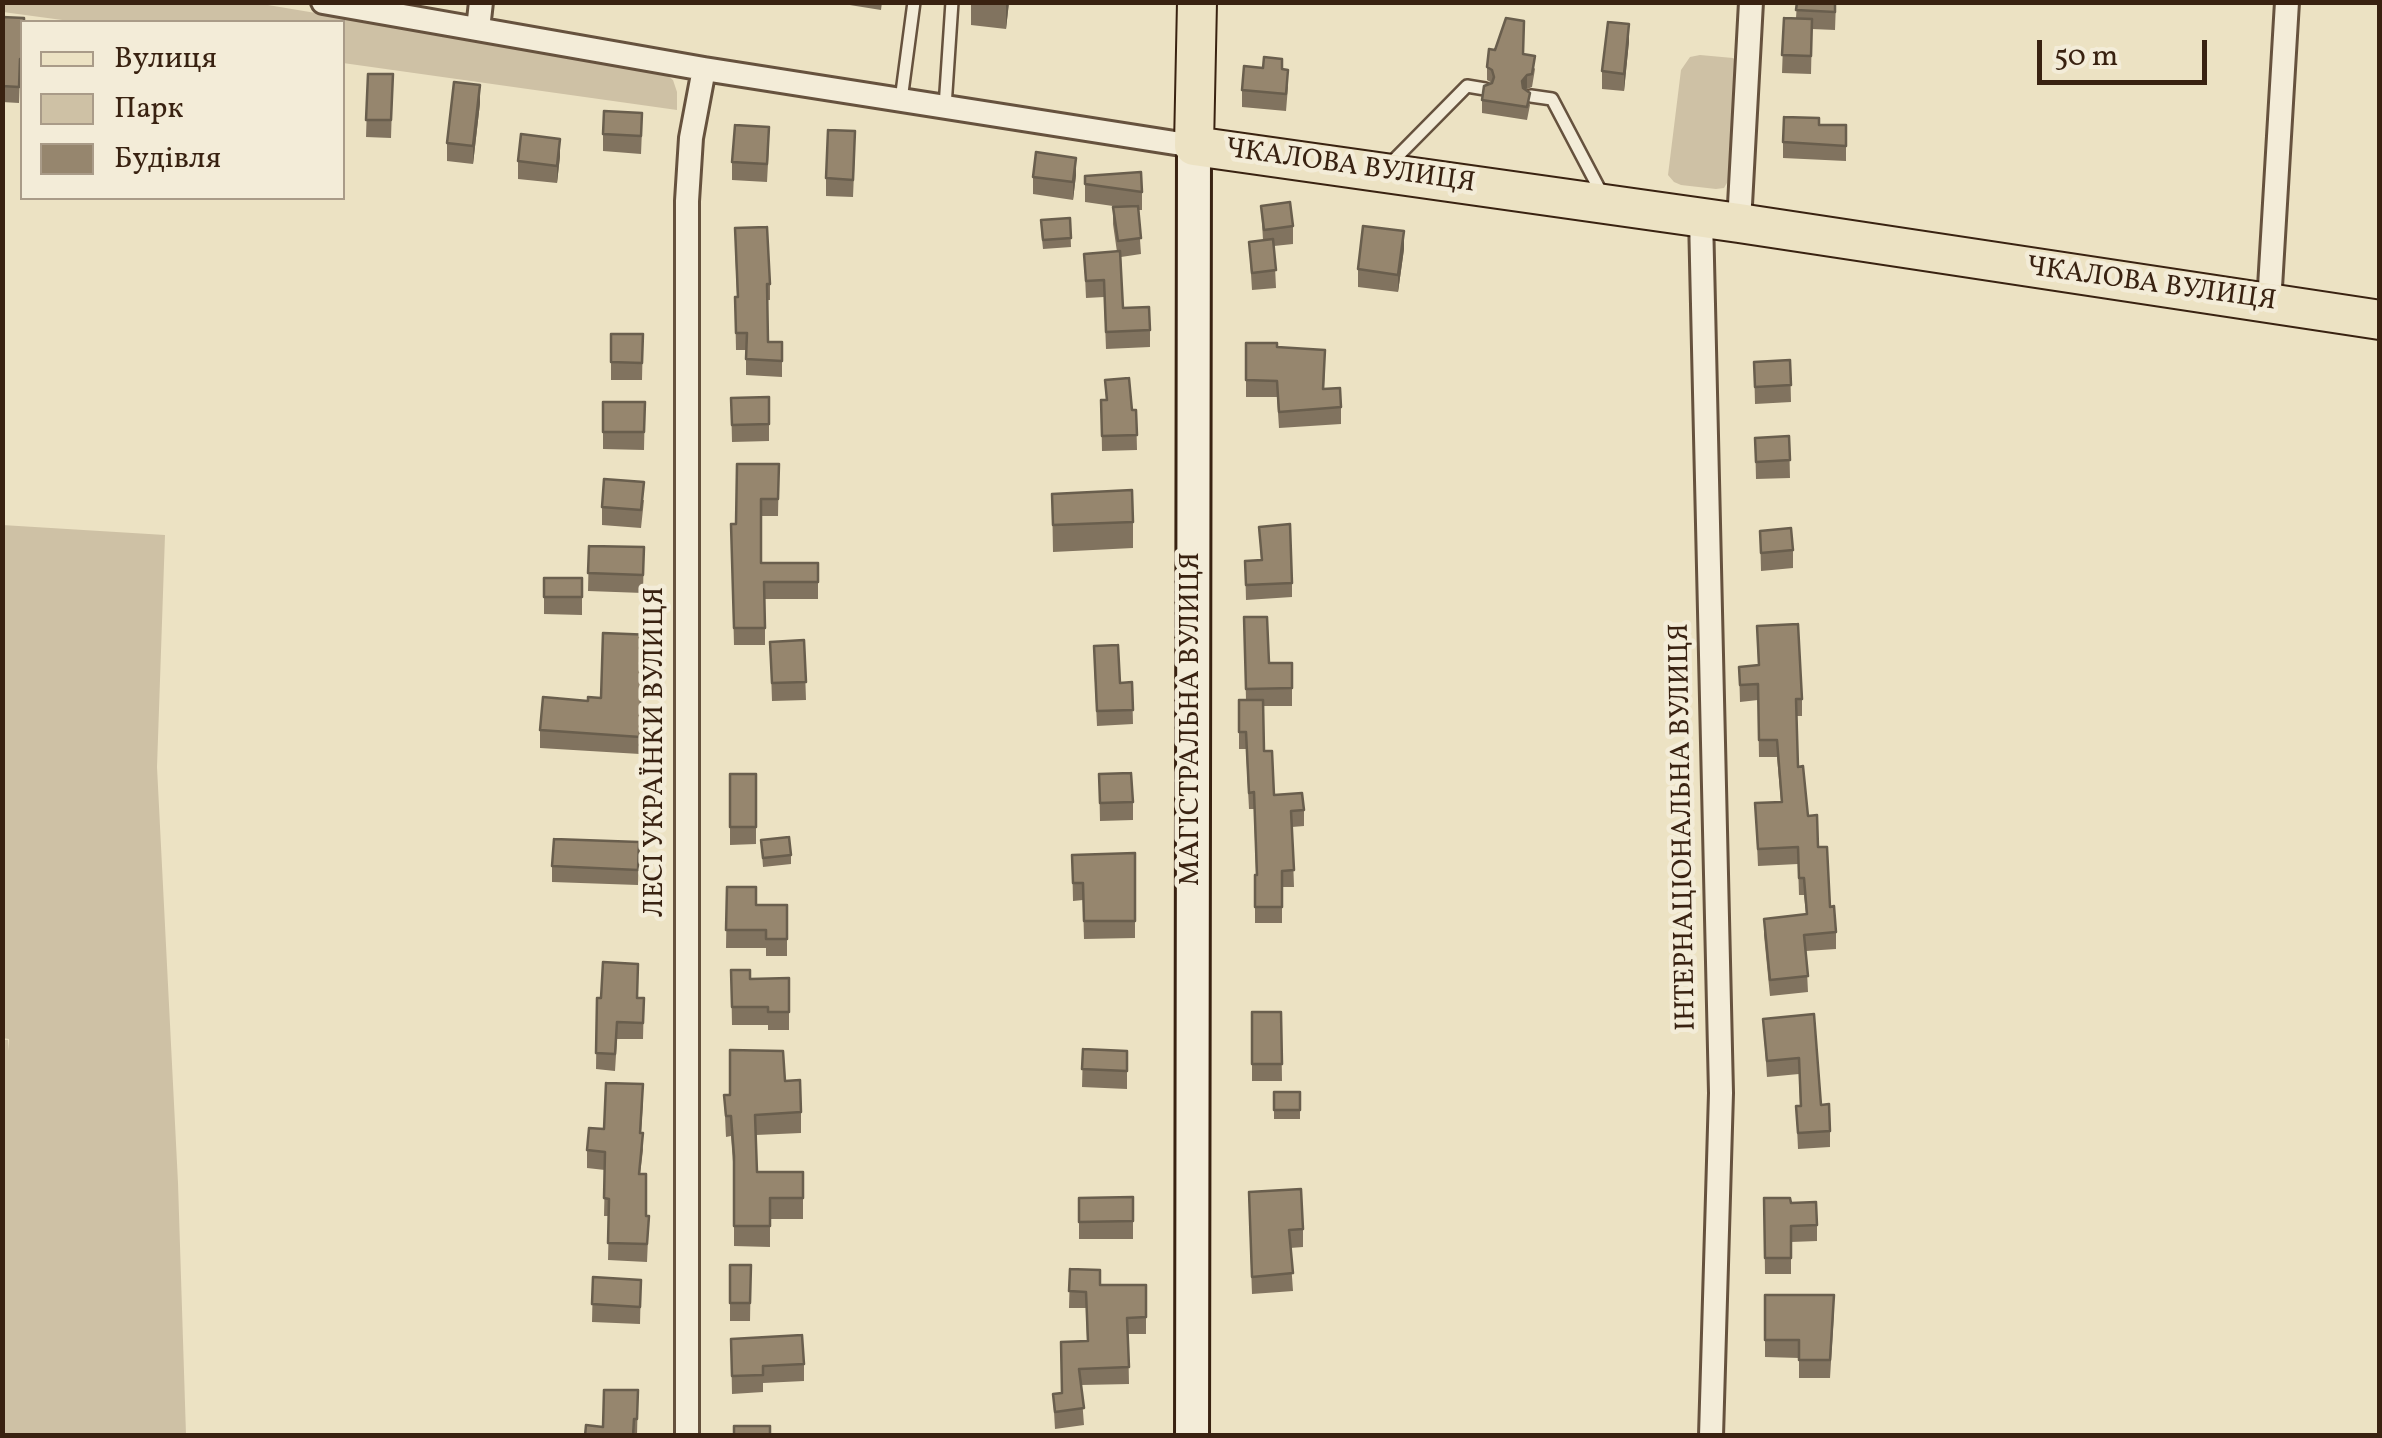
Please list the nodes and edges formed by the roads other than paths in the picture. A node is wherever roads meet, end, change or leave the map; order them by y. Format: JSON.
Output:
{"nodes":[{"id":1,"x":323,"y":2,"type":"edge"},
{"id":2,"x":481,"y":2,"type":"edge"},
{"id":3,"x":914,"y":2,"type":"edge"},
{"id":4,"x":952,"y":2,"type":"edge"},
{"id":5,"x":1197,"y":2,"type":"edge"},
{"id":6,"x":1752,"y":2,"type":"edge"},
{"id":7,"x":2287,"y":2,"type":"edge"},
{"id":8,"x":478,"y":29,"type":"junction"},
{"id":9,"x":704,"y":70,"type":"junction"},
{"id":10,"x":1485,"y":89,"type":"edge"},
{"id":11,"x":1531,"y":96,"type":"edge"},
{"id":12,"x":902,"y":100,"type":"junction"},
{"id":13,"x":945,"y":107,"type":"junction"},
{"id":14,"x":1194,"y":146,"type":"junction"},
{"id":15,"x":1382,"y":173,"type":"junction"},
{"id":16,"x":1607,"y":204,"type":"junction"},
{"id":17,"x":1702,"y":218,"type":"junction"},
{"id":18,"x":1739,"y":223,"type":"junction"},
{"id":19,"x":2269,"y":304,"type":"junction"},
{"id":20,"x":2380,"y":320,"type":"edge"},
{"id":21,"x":687,"y":1436,"type":"edge"},
{"id":22,"x":1192,"y":1436,"type":"edge"},
{"id":23,"x":1711,"y":1436,"type":"edge"}],
"edges":[{"from":1,"to":8,"type":"street","name":"ЧКАЛОВА ВУЛИЦЯ"},
{"from":2,"to":8,"type":"street"},
{"from":3,"to":12,"type":"lane"},
{"from":4,"to":13,"type":"lane"},
{"from":5,"to":14,"type":"main road","name":"МАГІСТРАЛЬНА ВУЛИЦЯ"},
{"from":6,"to":18,"type":"street"},
{"from":7,"to":19,"type":"street"},
{"from":8,"to":9,"type":"street","name":"ЧКАЛОВА ВУЛИЦЯ"},
{"from":9,"to":12,"type":"street","name":"ЧКАЛОВА ВУЛИЦЯ"},
{"from":9,"to":21,"type":"street","name":"ЛЕСІ УКРАЇНКИ ВУЛИЦЯ"},
{"from":10,"to":15,"type":"lane"},
{"from":11,"to":16,"type":"lane"},
{"from":12,"to":13,"type":"street","name":"ЧКАЛОВА ВУЛИЦЯ"},
{"from":13,"to":14,"type":"street","name":"ЧКАЛОВА ВУЛИЦЯ"},
{"from":14,"to":15,"type":"main road","name":"ЧКАЛОВА ВУЛИЦЯ"},
{"from":14,"to":22,"type":"main road","name":"МАГІСТРАЛЬНА ВУЛИЦЯ"},
{"from":15,"to":16,"type":"main road","name":"ЧКАЛОВА ВУЛИЦЯ"},
{"from":16,"to":17,"type":"main road","name":"ЧКАЛОВА ВУЛИЦЯ"},
{"from":17,"to":18,"type":"main road","name":"ЧКАЛОВА ВУЛИЦЯ"},
{"from":17,"to":23,"type":"street","name":"ІНТЕРНАЦІОНАЛЬНА ВУЛИЦЯ"},
{"from":18,"to":19,"type":"main road","name":"ЧКАЛОВА ВУЛИЦЯ"},
{"from":19,"to":20,"type":"main road","name":"ЧКАЛОВА ВУЛИЦЯ"}]}
